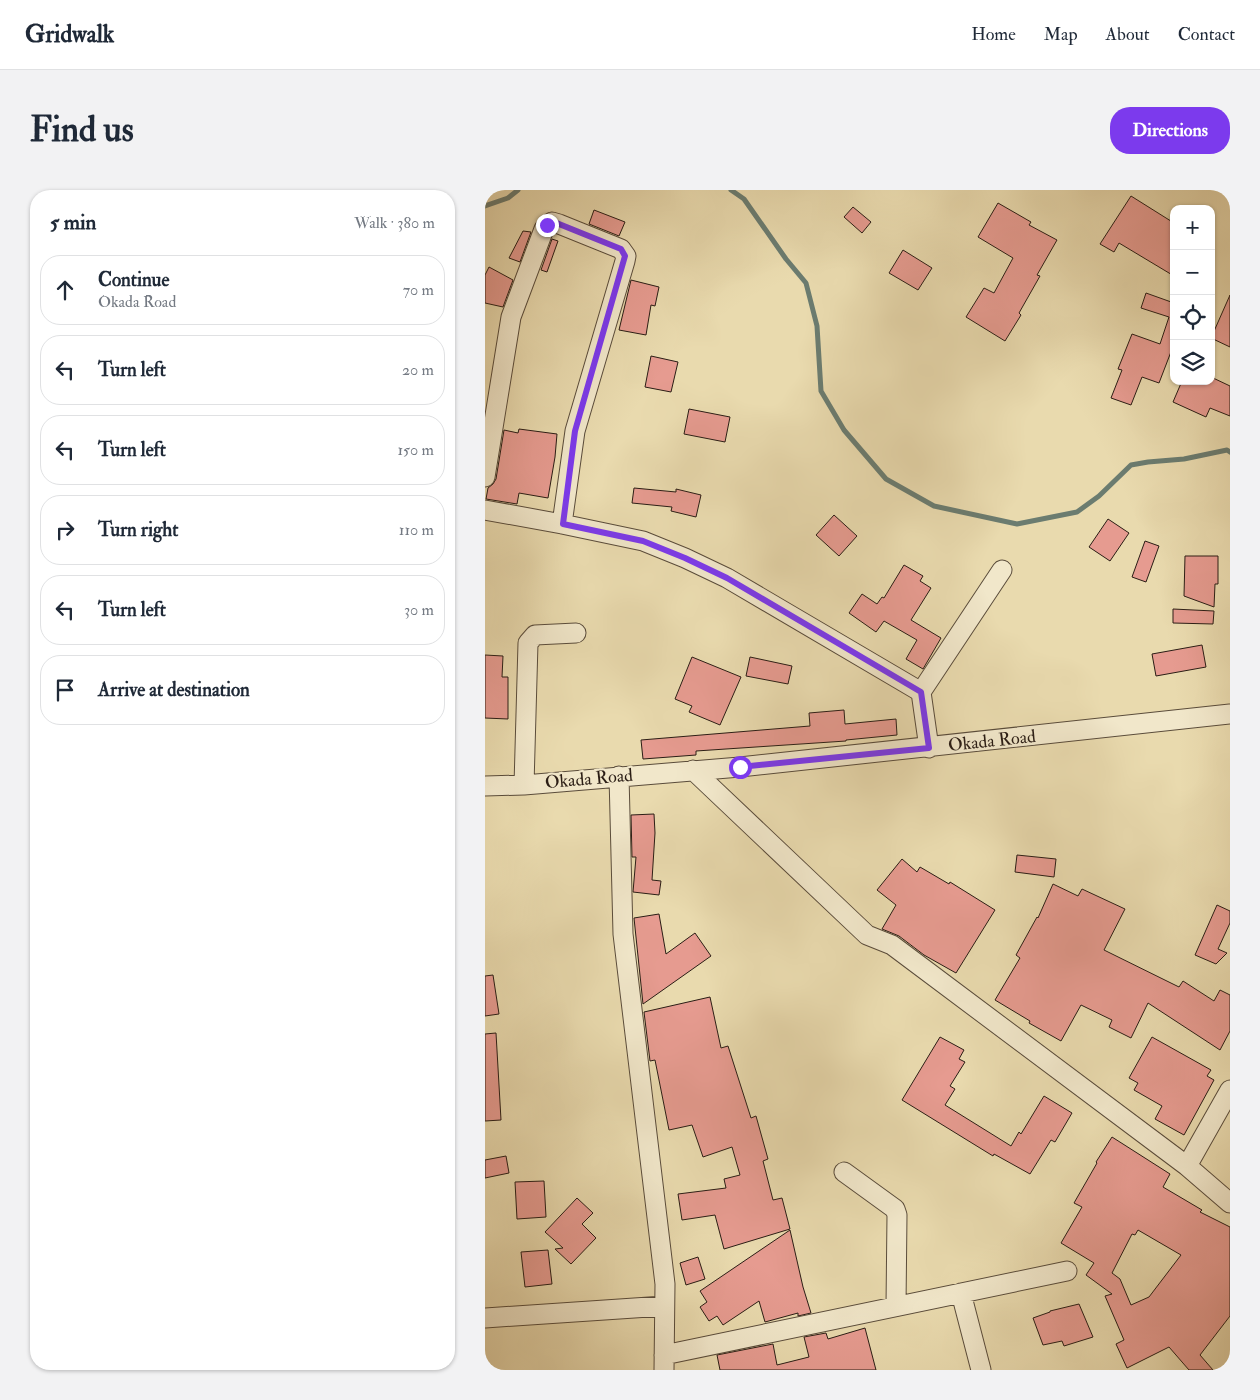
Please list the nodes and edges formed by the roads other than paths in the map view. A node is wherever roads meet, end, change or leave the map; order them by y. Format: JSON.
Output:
{"nodes":[{"id":1,"x":485,"y":477,"type":"edge"},
{"id":2,"x":485,"y":510,"type":"edge"},
{"id":3,"x":563,"y":524,"type":"junction"},
{"id":4,"x":1002,"y":570,"type":"dead end"},
{"id":5,"x":576,"y":633,"type":"dead end"},
{"id":6,"x":921,"y":692,"type":"junction"},
{"id":7,"x":1230,"y":714,"type":"edge"},
{"id":8,"x":929,"y":748,"type":"junction"},
{"id":9,"x":693,"y":770,"type":"junction"},
{"id":10,"x":619,"y":776,"type":"junction"},
{"id":11,"x":524,"y":785,"type":"junction"},
{"id":12,"x":485,"y":786,"type":"edge"},
{"id":13,"x":1230,"y":1090,"type":"edge"},
{"id":14,"x":1187,"y":1166,"type":"junction"},
{"id":15,"x":844,"y":1172,"type":"dead end"},
{"id":16,"x":1230,"y":1203,"type":"edge"},
{"id":17,"x":1067,"y":1271,"type":"dead end"},
{"id":18,"x":961,"y":1293,"type":"junction"},
{"id":19,"x":665,"y":1306,"type":"junction"},
{"id":20,"x":896,"y":1306,"type":"junction"},
{"id":21,"x":485,"y":1318,"type":"edge"},
{"id":22,"x":664,"y":1362,"type":"edge"},
{"id":23,"x":981,"y":1370,"type":"edge"}],
"edges":[{"from":1,"to":3,"type":"street"},
{"from":2,"to":3,"type":"street"},
{"from":3,"to":6,"type":"street"},
{"from":4,"to":6,"type":"street"},
{"from":5,"to":11,"type":"street"},
{"from":6,"to":8,"type":"street"},
{"from":7,"to":8,"type":"street","name":"Okada Road"},
{"from":8,"to":9,"type":"street","name":"Okada Road"},
{"from":9,"to":10,"type":"street","name":"Okada Road"},
{"from":9,"to":14,"type":"street"},
{"from":10,"to":11,"type":"street","name":"Okada Road"},
{"from":10,"to":19,"type":"street"},
{"from":11,"to":12,"type":"street","name":"Okada Road"},
{"from":13,"to":14,"type":"street"},
{"from":14,"to":16,"type":"street"},
{"from":15,"to":20,"type":"street"},
{"from":17,"to":18,"type":"street"},
{"from":18,"to":20,"type":"street"},
{"from":18,"to":23,"type":"street"},
{"from":19,"to":21,"type":"street"},
{"from":19,"to":22,"type":"street"},
{"from":20,"to":22,"type":"street"}]}
